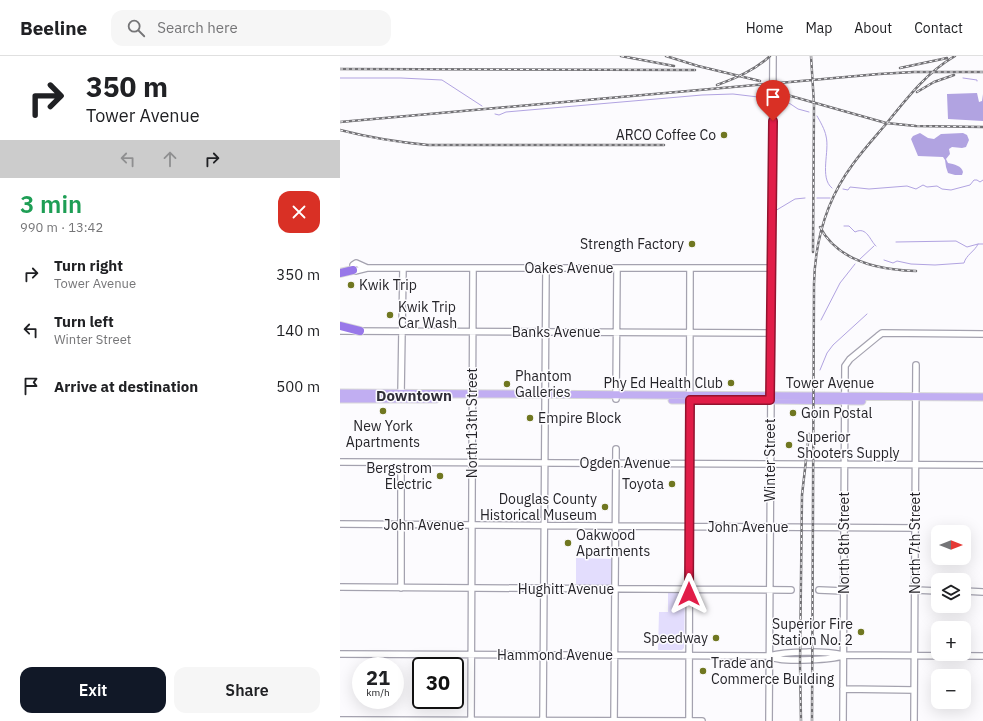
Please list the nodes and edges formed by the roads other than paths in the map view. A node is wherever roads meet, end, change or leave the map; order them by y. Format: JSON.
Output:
{"nodes":[{"id":1,"x":773,"y":56,"type":"edge"},
{"id":2,"x":403,"y":268,"type":"junction"},
{"id":3,"x":473,"y":268,"type":"junction"},
{"id":4,"x":546,"y":268,"type":"junction"},
{"id":5,"x":772,"y":268,"type":"junction"},
{"id":6,"x":617,"y":269,"type":"junction"},
{"id":7,"x":690,"y":269,"type":"junction"},
{"id":8,"x":353,"y":270,"type":"joint"},
{"id":9,"x":340,"y":273,"type":"edge"},
{"id":10,"x":340,"y":326,"type":"edge"},
{"id":11,"x":340,"y":331,"type":"edge"},
{"id":12,"x":360,"y":331,"type":"junction"},
{"id":13,"x":402,"y":331,"type":"junction"},
{"id":14,"x":473,"y":331,"type":"junction"},
{"id":15,"x":546,"y":332,"type":"junction"},
{"id":16,"x":616,"y":332,"type":"junction"},
{"id":17,"x":690,"y":332,"type":"junction"},
{"id":18,"x":772,"y":333,"type":"junction"},
{"id":19,"x":983,"y":334,"type":"edge"},
{"id":20,"x":916,"y":364,"type":"dead end"},
{"id":21,"x":340,"y":393,"type":"edge"},
{"id":22,"x":401,"y":394,"type":"junction"},
{"id":23,"x":472,"y":396,"type":"junction"},
{"id":24,"x":546,"y":397,"type":"junction"},
{"id":25,"x":616,"y":397,"type":"junction"},
{"id":26,"x":983,"y":397,"type":"edge"},
{"id":27,"x":690,"y":398,"type":"junction"},
{"id":28,"x":770,"y":398,"type":"junction"},
{"id":29,"x":844,"y":398,"type":"junction"},
{"id":30,"x":340,"y":399,"type":"edge"},
{"id":31,"x":380,"y":399,"type":"junction"},
{"id":32,"x":916,"y":399,"type":"junction"},
{"id":33,"x":983,"y":401,"type":"edge"},
{"id":34,"x":616,"y":449,"type":"dead end"},
{"id":35,"x":340,"y":462,"type":"edge"},
{"id":36,"x":401,"y":463,"type":"junction"},
{"id":37,"x":472,"y":463,"type":"junction"},
{"id":38,"x":545,"y":463,"type":"junction"},
{"id":39,"x":616,"y":463,"type":"junction"},
{"id":40,"x":690,"y":464,"type":"junction"},
{"id":41,"x":770,"y":464,"type":"junction"},
{"id":42,"x":844,"y":464,"type":"junction"},
{"id":43,"x":916,"y":465,"type":"junction"},
{"id":44,"x":983,"y":465,"type":"edge"},
{"id":45,"x":340,"y":524,"type":"edge"},
{"id":46,"x":473,"y":525,"type":"junction"},
{"id":47,"x":401,"y":526,"type":"junction"},
{"id":48,"x":544,"y":526,"type":"junction"},
{"id":49,"x":616,"y":526,"type":"junction"},
{"id":50,"x":689,"y":527,"type":"junction"},
{"id":51,"x":770,"y":527,"type":"junction"},
{"id":52,"x":844,"y":528,"type":"junction"},
{"id":53,"x":916,"y":528,"type":"junction"},
{"id":54,"x":340,"y":588,"type":"edge"},
{"id":55,"x":401,"y":588,"type":"junction"},
{"id":56,"x":472,"y":588,"type":"junction"},
{"id":57,"x":543,"y":589,"type":"junction"},
{"id":58,"x":616,"y":589,"type":"junction"},
{"id":59,"x":689,"y":589,"type":"junction"},
{"id":60,"x":769,"y":590,"type":"junction"},
{"id":61,"x":791,"y":590,"type":"dead end"},
{"id":62,"x":819,"y":590,"type":"dead end"},
{"id":63,"x":915,"y":590,"type":"junction"},
{"id":64,"x":844,"y":591,"type":"junction"},
{"id":65,"x":931,"y":591,"type":"edge"},
{"id":66,"x":971,"y":591,"type":"edge"},
{"id":67,"x":983,"y":592,"type":"edge"},
{"id":68,"x":340,"y":654,"type":"edge"},
{"id":69,"x":471,"y":655,"type":"junction"},
{"id":70,"x":544,"y":655,"type":"junction"},
{"id":71,"x":615,"y":655,"type":"junction"},
{"id":72,"x":689,"y":655,"type":"junction"},
{"id":73,"x":843,"y":655,"type":"junction"},
{"id":74,"x":769,"y":656,"type":"junction"},
{"id":75,"x":915,"y":656,"type":"junction"},
{"id":76,"x":983,"y":656,"type":"edge"},
{"id":77,"x":843,"y":689,"type":"junction"},
{"id":78,"x":914,"y":690,"type":"junction"},
{"id":79,"x":340,"y":720,"type":"edge"},
{"id":80,"x":400,"y":720,"type":"edge"},
{"id":81,"x":471,"y":720,"type":"edge"},
{"id":82,"x":543,"y":720,"type":"edge"},
{"id":83,"x":614,"y":721,"type":"edge"},
{"id":84,"x":689,"y":721,"type":"edge"},
{"id":85,"x":702,"y":721,"type":"edge"},
{"id":86,"x":769,"y":721,"type":"edge"},
{"id":87,"x":843,"y":721,"type":"edge"},
{"id":88,"x":914,"y":721,"type":"edge"}],
"edges":[{"from":1,"to":5,"type":"street","name":"Winter Street"},
{"from":2,"to":3,"type":"street","name":"Oakes Avenue"},
{"from":2,"to":8,"type":"street","name":"Oakes Avenue"},
{"from":2,"to":13,"type":"street"},
{"from":3,"to":4,"type":"street","name":"Oakes Avenue"},
{"from":3,"to":14,"type":"street","name":"North 13th Street"},
{"from":4,"to":6,"type":"street","name":"Oakes Avenue"},
{"from":4,"to":15,"type":"street"},
{"from":5,"to":7,"type":"street","name":"Oakes Avenue"},
{"from":5,"to":18,"type":"street","name":"Winter Street"},
{"from":6,"to":7,"type":"street","name":"Oakes Avenue"},
{"from":6,"to":16,"type":"street"},
{"from":7,"to":17,"type":"street"},
{"from":8,"to":9,"type":"highway"},
{"from":10,"to":12,"type":"highway"},
{"from":11,"to":12,"type":"street","name":"Banks Avenue"},
{"from":12,"to":13,"type":"street","name":"Banks Avenue"},
{"from":13,"to":14,"type":"street","name":"Banks Avenue"},
{"from":13,"to":22,"type":"street"},
{"from":14,"to":15,"type":"street","name":"Banks Avenue"},
{"from":14,"to":23,"type":"street","name":"North 13th Street"},
{"from":15,"to":16,"type":"street","name":"Banks Avenue"},
{"from":15,"to":24,"type":"street"},
{"from":16,"to":17,"type":"street","name":"Banks Avenue"},
{"from":16,"to":25,"type":"street"},
{"from":17,"to":18,"type":"street","name":"Banks Avenue"},
{"from":17,"to":27,"type":"street"},
{"from":18,"to":28,"type":"street","name":"Winter Street"},
{"from":19,"to":29,"type":"street","name":"North 8th Street"},
{"from":20,"to":32,"type":"street","name":"North 7th Street"},
{"from":21,"to":22,"type":"main road","name":"Tower Avenue"},
{"from":22,"to":23,"type":"main road","name":"Tower Avenue"},
{"from":22,"to":31,"type":"main road"},
{"from":23,"to":24,"type":"main road","name":"Tower Avenue"},
{"from":23,"to":31,"type":"main road","name":"Tower Avenue"},
{"from":23,"to":37,"type":"street","name":"North 13th Street"},
{"from":24,"to":25,"type":"main road","name":"Tower Avenue"},
{"from":24,"to":38,"type":"street"},
{"from":25,"to":27,"type":"main road","name":"Tower Avenue"},
{"from":26,"to":32,"type":"main road","name":"Tower Avenue"},
{"from":27,"to":28,"type":"main road","name":"Tower Avenue"},
{"from":27,"to":40,"type":"street"},
{"from":28,"to":29,"type":"main road","name":"Tower Avenue"},
{"from":28,"to":41,"type":"street","name":"Winter Street"},
{"from":29,"to":32,"type":"main road","name":"Tower Avenue"},
{"from":29,"to":42,"type":"street","name":"North 8th Street"},
{"from":30,"to":31,"type":"main road","name":"Tower Avenue"},
{"from":32,"to":33,"type":"main road","name":"Tower Avenue"},
{"from":32,"to":43,"type":"street","name":"North 7th Street"},
{"from":34,"to":39,"type":"street"},
{"from":35,"to":36,"type":"street","name":"Ogden Avenue"},
{"from":36,"to":37,"type":"street","name":"Ogden Avenue"},
{"from":36,"to":47,"type":"street"},
{"from":37,"to":38,"type":"street","name":"Ogden Avenue"},
{"from":37,"to":46,"type":"street","name":"North 13th Street"},
{"from":38,"to":39,"type":"street","name":"Ogden Avenue"},
{"from":38,"to":48,"type":"street"},
{"from":39,"to":40,"type":"street","name":"Ogden Avenue"},
{"from":39,"to":49,"type":"street"},
{"from":40,"to":41,"type":"street","name":"Ogden Avenue"},
{"from":40,"to":50,"type":"street"},
{"from":41,"to":42,"type":"street","name":"Ogden Avenue"},
{"from":41,"to":51,"type":"street","name":"Winter Street"},
{"from":42,"to":43,"type":"street","name":"Ogden Avenue"},
{"from":42,"to":52,"type":"street","name":"North 8th Street"},
{"from":43,"to":44,"type":"street","name":"Ogden Avenue"},
{"from":43,"to":53,"type":"street","name":"North 7th Street"},
{"from":45,"to":47,"type":"street","name":"John Avenue"},
{"from":46,"to":47,"type":"street","name":"John Avenue"},
{"from":46,"to":48,"type":"street","name":"John Avenue"},
{"from":46,"to":56,"type":"street","name":"North 13th Street"},
{"from":47,"to":55,"type":"street"},
{"from":48,"to":49,"type":"street","name":"John Avenue"},
{"from":48,"to":57,"type":"street"},
{"from":49,"to":50,"type":"street","name":"John Avenue"},
{"from":49,"to":58,"type":"street"},
{"from":50,"to":51,"type":"street","name":"John Avenue"},
{"from":50,"to":59,"type":"street"},
{"from":51,"to":52,"type":"street","name":"John Avenue"},
{"from":51,"to":60,"type":"street","name":"Winter Street"},
{"from":52,"to":53,"type":"street","name":"John Avenue"},
{"from":52,"to":64,"type":"street","name":"North 8th Street"},
{"from":53,"to":63,"type":"street","name":"North 7th Street"},
{"from":54,"to":55,"type":"street","name":"Hughitt Avenue"},
{"from":55,"to":56,"type":"street","name":"Hughitt Avenue"},
{"from":56,"to":57,"type":"street","name":"Hughitt Avenue"},
{"from":56,"to":69,"type":"street","name":"North 13th Street"},
{"from":57,"to":58,"type":"street","name":"Hughitt Avenue"},
{"from":57,"to":70,"type":"street"},
{"from":58,"to":59,"type":"street","name":"Hughitt Avenue"},
{"from":58,"to":71,"type":"street"},
{"from":59,"to":60,"type":"street","name":"Hughitt Avenue"},
{"from":59,"to":72,"type":"street"},
{"from":60,"to":61,"type":"street","name":"Hughitt Avenue"},
{"from":60,"to":74,"type":"street","name":"Winter Street"},
{"from":62,"to":64,"type":"street"},
{"from":63,"to":65,"type":"street"},
{"from":63,"to":75,"type":"street","name":"North 7th Street"},
{"from":64,"to":73,"type":"street","name":"North 8th Street"},
{"from":66,"to":67,"type":"street"},
{"from":68,"to":69,"type":"street","name":"Hammond Avenue"},
{"from":69,"to":70,"type":"street","name":"Hammond Avenue"},
{"from":69,"to":81,"type":"street","name":"North 13th Street"},
{"from":70,"to":71,"type":"street","name":"Hammond Avenue"},
{"from":70,"to":82,"type":"street"},
{"from":71,"to":72,"type":"street","name":"Hammond Avenue"},
{"from":71,"to":83,"type":"street"},
{"from":72,"to":74,"type":"street","name":"Hammond Avenue"},
{"from":72,"to":84,"type":"street"},
{"from":73,"to":74,"type":"street","name":"Hammond Avenue"},
{"from":73,"to":75,"type":"street","name":"Hammond Avenue"},
{"from":73,"to":77,"type":"street","name":"North 8th Street"},
{"from":74,"to":86,"type":"street","name":"Winter Street"},
{"from":75,"to":76,"type":"street","name":"Hammond Avenue"},
{"from":75,"to":78,"type":"street","name":"North 7th Street"},
{"from":77,"to":78,"type":"street"},
{"from":77,"to":87,"type":"street","name":"North 8th Street"},
{"from":78,"to":88,"type":"street","name":"North 7th Street"},
{"from":79,"to":80,"type":"street"},
{"from":80,"to":81,"type":"street"},
{"from":81,"to":82,"type":"street"},
{"from":82,"to":83,"type":"street"},
{"from":83,"to":84,"type":"street"},
{"from":84,"to":85,"type":"street"}]}
